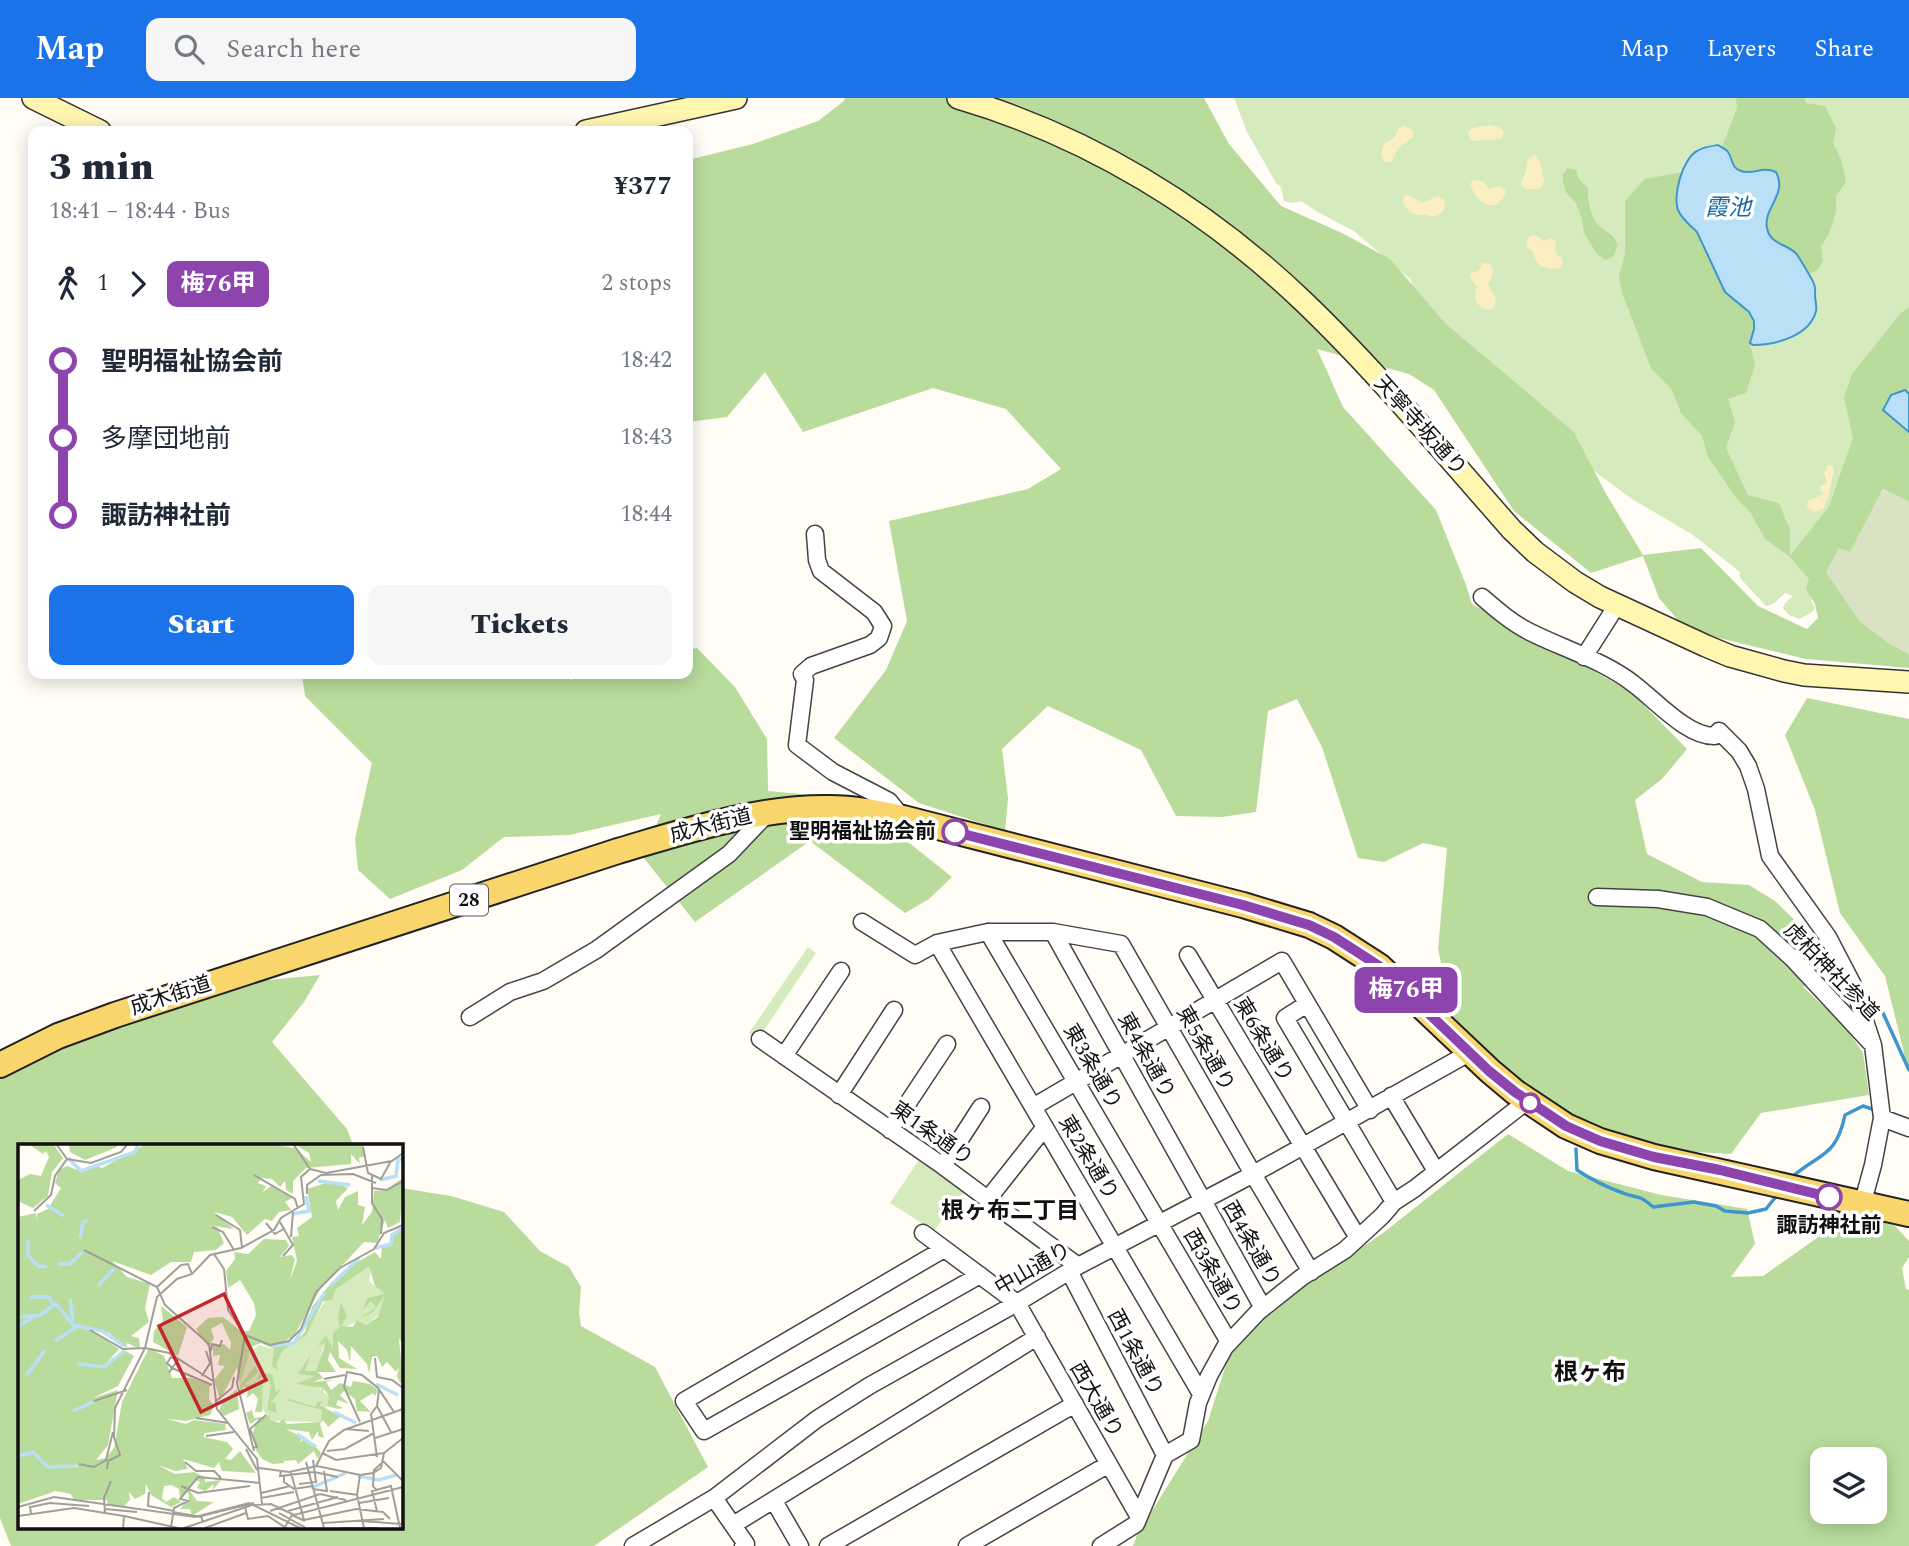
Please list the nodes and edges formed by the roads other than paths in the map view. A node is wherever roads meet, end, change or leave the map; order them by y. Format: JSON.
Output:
{"nodes":[{"id":1,"x":33,"y":98,"type":"edge"},
{"id":2,"x":736,"y":98,"type":"edge"},
{"id":3,"x":958,"y":98,"type":"edge"},
{"id":4,"x":90,"y":126,"type":"edge"},
{"id":5,"x":609,"y":126,"type":"edge"},
{"id":6,"x":815,"y":534,"type":"dead end"},
{"id":7,"x":1482,"y":597,"type":"dead end"},
{"id":8,"x":1617,"y":605,"type":"junction"},
{"id":9,"x":1584,"y":657,"type":"junction"},
{"id":10,"x":1909,"y":682,"type":"edge"},
{"id":11,"x":768,"y":812,"type":"junction"},
{"id":12,"x":903,"y":818,"type":"junction"},
{"id":13,"x":1597,"y":897,"type":"dead end"},
{"id":14,"x":862,"y":922,"type":"dead end"},
{"id":15,"x":988,"y":932,"type":"junction"},
{"id":16,"x":1052,"y":932,"type":"junction"},
{"id":17,"x":937,"y":943,"type":"junction"},
{"id":18,"x":1188,"y":955,"type":"dead end"},
{"id":19,"x":841,"y":971,"type":"dead end"},
{"id":20,"x":1215,"y":1000,"type":"junction"},
{"id":21,"x":1307,"y":1004,"type":"junction"},
{"id":22,"x":894,"y":1010,"type":"dead end"},
{"id":23,"x":470,"y":1017,"type":"dead end"},
{"id":24,"x":1169,"y":1027,"type":"junction"},
{"id":25,"x":760,"y":1039,"type":"dead end"},
{"id":26,"x":947,"y":1044,"type":"dead end"},
{"id":27,"x":1872,"y":1045,"type":"junction"},
{"id":28,"x":1469,"y":1053,"type":"junction"},
{"id":29,"x":1121,"y":1055,"type":"junction"},
{"id":30,"x":784,"y":1056,"type":"junction"},
{"id":31,"x":0,"y":1065,"type":"edge"},
{"id":32,"x":1076,"y":1082,"type":"junction"},
{"id":33,"x":839,"y":1096,"type":"junction"},
{"id":34,"x":1391,"y":1096,"type":"junction"},
{"id":35,"x":1527,"y":1101,"type":"junction"},
{"id":36,"x":981,"y":1107,"type":"dead end"},
{"id":37,"x":1033,"y":1107,"type":"junction"},
{"id":38,"x":1370,"y":1110,"type":"junction"},
{"id":39,"x":1882,"y":1118,"type":"junction"},
{"id":40,"x":1347,"y":1122,"type":"junction"},
{"id":41,"x":1045,"y":1127,"type":"junction"},
{"id":42,"x":1909,"y":1128,"type":"edge"},
{"id":43,"x":890,"y":1130,"type":"junction"},
{"id":44,"x":1302,"y":1147,"type":"junction"},
{"id":45,"x":943,"y":1166,"type":"junction"},
{"id":46,"x":1436,"y":1171,"type":"junction"},
{"id":47,"x":1253,"y":1174,"type":"junction"},
{"id":48,"x":988,"y":1199,"type":"junction"},
{"id":49,"x":1202,"y":1201,"type":"junction"},
{"id":50,"x":1394,"y":1202,"type":"junction"},
{"id":51,"x":1862,"y":1205,"type":"junction"},
{"id":52,"x":1909,"y":1214,"type":"edge"},
{"id":53,"x":1159,"y":1223,"type":"junction"},
{"id":54,"x":923,"y":1233,"type":"dead end"},
{"id":55,"x":1358,"y":1238,"type":"junction"},
{"id":56,"x":1116,"y":1247,"type":"junction"},
{"id":57,"x":944,"y":1249,"type":"junction"},
{"id":58,"x":1073,"y":1269,"type":"junction"},
{"id":59,"x":1311,"y":1272,"type":"junction"},
{"id":60,"x":981,"y":1275,"type":"junction"},
{"id":61,"x":1017,"y":1303,"type":"junction"},
{"id":62,"x":1263,"y":1308,"type":"junction"},
{"id":63,"x":1037,"y":1337,"type":"junction"},
{"id":64,"x":1229,"y":1342,"type":"junction"},
{"id":65,"x":1201,"y":1394,"type":"junction"},
{"id":66,"x":1074,"y":1404,"type":"junction"},
{"id":67,"x":1165,"y":1455,"type":"junction"},
{"id":68,"x":1109,"y":1464,"type":"junction"},
{"id":69,"x":714,"y":1497,"type":"junction"},
{"id":70,"x":774,"y":1501,"type":"junction"},
{"id":71,"x":1139,"y":1517,"type":"junction"},
{"id":72,"x":733,"y":1525,"type":"junction"},
{"id":73,"x":633,"y":1546,"type":"edge"},
{"id":74,"x":743,"y":1546,"type":"edge"},
{"id":75,"x":800,"y":1546,"type":"edge"},
{"id":76,"x":828,"y":1546,"type":"edge"},
{"id":77,"x":967,"y":1546,"type":"edge"},
{"id":78,"x":1101,"y":1546,"type":"edge"}],
"edges":[{"from":1,"to":4,"type":"street"},
{"from":2,"to":5,"type":"street"},
{"from":3,"to":8,"type":"street","name":"天寧寺坂通り"},
{"from":6,"to":12,"type":"street"},
{"from":7,"to":9,"type":"street"},
{"from":8,"to":9,"type":"street"},
{"from":8,"to":10,"type":"street","name":"天寧寺坂通り"},
{"from":9,"to":27,"type":"street"},
{"from":11,"to":12,"type":"main road","name":"成木街道","number":"28"},
{"from":11,"to":23,"type":"street"},
{"from":11,"to":31,"type":"main road","name":"成木街道","number":"28"},
{"from":12,"to":28,"type":"main road","name":"成木街道","number":"28"},
{"from":13,"to":27,"type":"street","name":"虎柏神社参道"},
{"from":14,"to":17,"type":"street"},
{"from":15,"to":16,"type":"street"},
{"from":15,"to":17,"type":"street"},
{"from":15,"to":32,"type":"street","name":"東3条通り"},
{"from":16,"to":24,"type":"street","name":"東5条通り"},
{"from":16,"to":29,"type":"street","name":"東4条通り"},
{"from":17,"to":37,"type":"street","name":"東2条通り"},
{"from":18,"to":20,"type":"street","name":"東6条通り"},
{"from":19,"to":30,"type":"street"},
{"from":20,"to":21,"type":"street"},
{"from":20,"to":24,"type":"street"},
{"from":20,"to":44,"type":"street","name":"東6条通り"},
{"from":21,"to":38,"type":"street"},
{"from":21,"to":40,"type":"street"},
{"from":22,"to":33,"type":"street"},
{"from":24,"to":29,"type":"street"},
{"from":24,"to":47,"type":"street","name":"東5条通り"},
{"from":25,"to":30,"type":"street","name":"東1条通り"},
{"from":26,"to":43,"type":"street"},
{"from":27,"to":39,"type":"street"},
{"from":28,"to":34,"type":"street","name":"中山通り"},
{"from":28,"to":35,"type":"main road","name":"成木街道","number":"28"},
{"from":29,"to":32,"type":"street"},
{"from":29,"to":49,"type":"street","name":"東4条通り"},
{"from":30,"to":33,"type":"street","name":"東1条通り"},
{"from":32,"to":37,"type":"street"},
{"from":32,"to":53,"type":"street","name":"東3条通り"},
{"from":33,"to":43,"type":"street","name":"東1条通り"},
{"from":34,"to":38,"type":"street","name":"中山通り"},
{"from":34,"to":46,"type":"street"},
{"from":35,"to":46,"type":"street"},
{"from":35,"to":51,"type":"main road","name":"成木街道","number":"28"},
{"from":36,"to":45,"type":"street"},
{"from":37,"to":41,"type":"street","name":"東2条通り"},
{"from":38,"to":40,"type":"street","name":"中山通り"},
{"from":39,"to":42,"type":"street"},
{"from":39,"to":51,"type":"street"},
{"from":40,"to":44,"type":"street","name":"中山通り"},
{"from":40,"to":50,"type":"street"},
{"from":41,"to":48,"type":"street"},
{"from":41,"to":56,"type":"street","name":"東2条通り"},
{"from":43,"to":45,"type":"street","name":"東1条通り"},
{"from":44,"to":47,"type":"street","name":"中山通り"},
{"from":44,"to":55,"type":"street","name":"東6条通り"},
{"from":45,"to":48,"type":"street","name":"東1条通り"},
{"from":46,"to":50,"type":"street"},
{"from":47,"to":49,"type":"street","name":"中山通り"},
{"from":47,"to":59,"type":"street","name":"東5条通り"},
{"from":48,"to":58,"type":"street","name":"東1条通り"},
{"from":49,"to":53,"type":"street","name":"中山通り"},
{"from":49,"to":62,"type":"street","name":"西4条通り"},
{"from":50,"to":55,"type":"street"},
{"from":51,"to":52,"type":"main road","name":"成木街道","number":"28"},
{"from":53,"to":56,"type":"street","name":"中山通り"},
{"from":53,"to":64,"type":"street","name":"西3条通り"},
{"from":54,"to":57,"type":"street"},
{"from":55,"to":59,"type":"street"},
{"from":56,"to":58,"type":"street","name":"中山通り"},
{"from":56,"to":65,"type":"street","name":"東2条通り"},
{"from":57,"to":60,"type":"street"},
{"from":57,"to":60,"type":"street"},
{"from":58,"to":61,"type":"street","name":"中山通り"},
{"from":58,"to":67,"type":"street","name":"西1条通り"},
{"from":59,"to":62,"type":"street"},
{"from":60,"to":61,"type":"street"},
{"from":61,"to":63,"type":"street","name":"西大通り"},
{"from":61,"to":69,"type":"street","name":"中山通り"},
{"from":62,"to":64,"type":"street"},
{"from":63,"to":66,"type":"street","name":"西大通り"},
{"from":63,"to":70,"type":"street"},
{"from":64,"to":65,"type":"street"},
{"from":65,"to":67,"type":"street"},
{"from":66,"to":68,"type":"street","name":"西大通り"},
{"from":66,"to":76,"type":"street"},
{"from":67,"to":71,"type":"street"},
{"from":68,"to":71,"type":"street","name":"西大通り"},
{"from":68,"to":77,"type":"street"},
{"from":69,"to":72,"type":"street"},
{"from":69,"to":73,"type":"street","name":"中山通り"},
{"from":70,"to":72,"type":"street"},
{"from":70,"to":75,"type":"street"},
{"from":71,"to":78,"type":"street"},
{"from":72,"to":74,"type":"street"}]}
